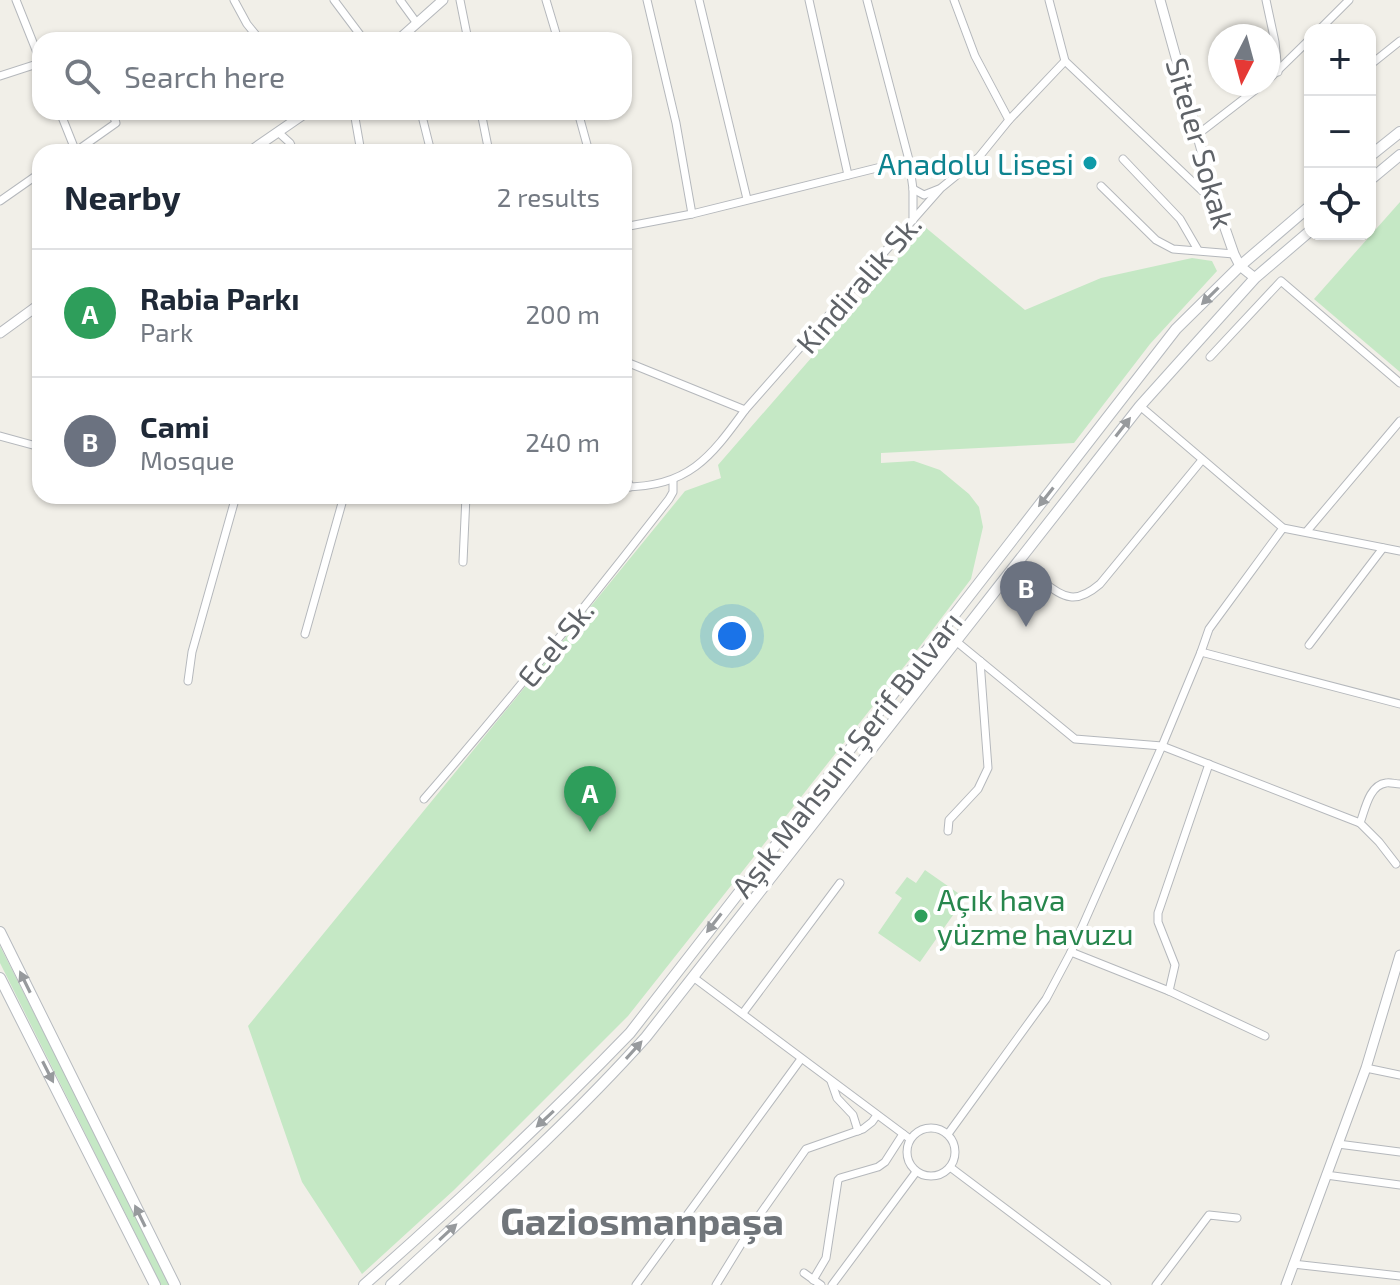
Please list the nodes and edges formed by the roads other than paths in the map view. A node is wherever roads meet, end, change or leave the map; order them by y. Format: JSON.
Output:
{"nodes":[{"id":1,"x":16,"y":0,"type":"edge"},
{"id":2,"x":234,"y":0,"type":"edge"},
{"id":3,"x":334,"y":0,"type":"edge"},
{"id":4,"x":400,"y":0,"type":"edge"},
{"id":5,"x":443,"y":0,"type":"edge"},
{"id":6,"x":460,"y":0,"type":"edge"},
{"id":7,"x":546,"y":0,"type":"edge"},
{"id":8,"x":647,"y":0,"type":"edge"},
{"id":9,"x":699,"y":0,"type":"edge"},
{"id":10,"x":809,"y":0,"type":"edge"},
{"id":11,"x":867,"y":0,"type":"edge"},
{"id":12,"x":954,"y":0,"type":"edge"},
{"id":13,"x":1049,"y":0,"type":"edge"},
{"id":14,"x":1160,"y":0,"type":"edge"},
{"id":15,"x":1266,"y":0,"type":"edge"},
{"id":16,"x":1349,"y":0,"type":"edge"},
{"id":17,"x":416,"y":22,"type":"junction"},
{"id":18,"x":1271,"y":24,"type":"edge"},
{"id":19,"x":1325,"y":24,"type":"edge"},
{"id":20,"x":254,"y":32,"type":"edge"},
{"id":21,"x":358,"y":32,"type":"edge"},
{"id":22,"x":407,"y":32,"type":"edge"},
{"id":23,"x":466,"y":32,"type":"edge"},
{"id":24,"x":556,"y":32,"type":"edge"},
{"id":25,"x":32,"y":41,"type":"edge"},
{"id":26,"x":1400,"y":41,"type":"edge"},
{"id":27,"x":1304,"y":45,"type":"edge"},
{"id":28,"x":1376,"y":60,"type":"edge"},
{"id":29,"x":1065,"y":61,"type":"junction"},
{"id":30,"x":32,"y":65,"type":"edge"},
{"id":31,"x":1280,"y":70,"type":"edge"},
{"id":32,"x":0,"y":76,"type":"edge"},
{"id":33,"x":1247,"y":96,"type":"edge"},
{"id":34,"x":63,"y":120,"type":"edge"},
{"id":35,"x":115,"y":120,"type":"edge"},
{"id":36,"x":295,"y":120,"type":"edge"},
{"id":37,"x":355,"y":120,"type":"edge"},
{"id":38,"x":423,"y":120,"type":"edge"},
{"id":39,"x":483,"y":120,"type":"edge"},
{"id":40,"x":580,"y":120,"type":"edge"},
{"id":41,"x":1009,"y":120,"type":"junction"},
{"id":42,"x":278,"y":132,"type":"junction"},
{"id":43,"x":1400,"y":132,"type":"edge"},
{"id":44,"x":1197,"y":135,"type":"junction"},
{"id":45,"x":72,"y":144,"type":"edge"},
{"id":46,"x":86,"y":144,"type":"edge"},
{"id":47,"x":261,"y":144,"type":"edge"},
{"id":48,"x":290,"y":144,"type":"edge"},
{"id":49,"x":360,"y":144,"type":"edge"},
{"id":50,"x":429,"y":144,"type":"edge"},
{"id":51,"x":487,"y":144,"type":"edge"},
{"id":52,"x":587,"y":144,"type":"edge"},
{"id":53,"x":1376,"y":151,"type":"edge"},
{"id":54,"x":1400,"y":155,"type":"edge"},
{"id":55,"x":1123,"y":159,"type":"dead end"},
{"id":56,"x":909,"y":160,"type":"junction"},
{"id":57,"x":848,"y":175,"type":"junction"},
{"id":58,"x":1376,"y":175,"type":"edge"},
{"id":59,"x":32,"y":179,"type":"edge"},
{"id":60,"x":1101,"y":186,"type":"dead end"},
{"id":61,"x":941,"y":188,"type":"junction"},
{"id":62,"x":913,"y":189,"type":"junction"},
{"id":63,"x":747,"y":199,"type":"junction"},
{"id":64,"x":0,"y":201,"type":"edge"},
{"id":65,"x":1217,"y":205,"type":"junction"},
{"id":66,"x":1304,"y":211,"type":"edge"},
{"id":67,"x":692,"y":214,"type":"junction"},
{"id":68,"x":913,"y":220,"type":"junction"},
{"id":69,"x":632,"y":225,"type":"edge"},
{"id":70,"x":1304,"y":236,"type":"edge"},
{"id":71,"x":1198,"y":250,"type":"junction"},
{"id":72,"x":1234,"y":254,"type":"junction"},
{"id":73,"x":1240,"y":266,"type":"junction"},
{"id":74,"x":1255,"y":278,"type":"junction"},
{"id":75,"x":32,"y":310,"type":"edge"},
{"id":76,"x":0,"y":333,"type":"edge"},
{"id":77,"x":1210,"y":357,"type":"dead end"},
{"id":78,"x":632,"y":364,"type":"edge"},
{"id":79,"x":1400,"y":383,"type":"edge"},
{"id":80,"x":1140,"y":406,"type":"junction"},
{"id":81,"x":745,"y":410,"type":"junction"},
{"id":82,"x":1400,"y":421,"type":"edge"},
{"id":83,"x":0,"y":436,"type":"edge"},
{"id":84,"x":32,"y":445,"type":"edge"},
{"id":85,"x":1202,"y":460,"type":"junction"},
{"id":86,"x":673,"y":480,"type":"junction"},
{"id":87,"x":632,"y":487,"type":"edge"},
{"id":88,"x":234,"y":504,"type":"edge"},
{"id":89,"x":342,"y":504,"type":"edge"},
{"id":90,"x":466,"y":504,"type":"edge"},
{"id":91,"x":1283,"y":528,"type":"junction"},
{"id":92,"x":1307,"y":531,"type":"junction"},
{"id":93,"x":1383,"y":548,"type":"junction"},
{"id":94,"x":1400,"y":551,"type":"edge"},
{"id":95,"x":463,"y":562,"type":"dead end"},
{"id":96,"x":1037,"y":578,"type":"dead end"},
{"id":97,"x":305,"y":634,"type":"dead end"},
{"id":98,"x":957,"y":642,"type":"junction"},
{"id":99,"x":1309,"y":645,"type":"dead end"},
{"id":100,"x":1201,"y":652,"type":"junction"},
{"id":101,"x":980,"y":661,"type":"junction"},
{"id":102,"x":188,"y":681,"type":"dead end"},
{"id":103,"x":1400,"y":704,"type":"edge"},
{"id":104,"x":1162,"y":746,"type":"junction"},
{"id":105,"x":1209,"y":764,"type":"junction"},
{"id":106,"x":1400,"y":784,"type":"edge"},
{"id":107,"x":424,"y":799,"type":"dead end"},
{"id":108,"x":1360,"y":823,"type":"junction"},
{"id":109,"x":948,"y":831,"type":"dead end"},
{"id":110,"x":1396,"y":864,"type":"dead end"},
{"id":111,"x":840,"y":883,"type":"dead end"},
{"id":112,"x":0,"y":932,"type":"edge"},
{"id":113,"x":1071,"y":952,"type":"junction"},
{"id":114,"x":1400,"y":955,"type":"edge"},
{"id":115,"x":693,"y":977,"type":"junction"},
{"id":116,"x":0,"y":978,"type":"edge"},
{"id":117,"x":1169,"y":991,"type":"junction"},
{"id":118,"x":743,"y":1013,"type":"junction"},
{"id":119,"x":1265,"y":1036,"type":"dead end"},
{"id":120,"x":801,"y":1059,"type":"junction"},
{"id":121,"x":1366,"y":1068,"type":"junction"},
{"id":122,"x":1400,"y":1075,"type":"edge"},
{"id":123,"x":831,"y":1081,"type":"junction"},
{"id":124,"x":877,"y":1115,"type":"junction"},
{"id":125,"x":858,"y":1131,"type":"junction"},
{"id":126,"x":948,"y":1134,"type":"junction"},
{"id":127,"x":907,"y":1137,"type":"junction"},
{"id":128,"x":1338,"y":1144,"type":"junction"},
{"id":129,"x":1400,"y":1152,"type":"edge"},
{"id":130,"x":950,"y":1167,"type":"junction"},
{"id":131,"x":916,"y":1172,"type":"junction"},
{"id":132,"x":1326,"y":1175,"type":"junction"},
{"id":133,"x":1400,"y":1185,"type":"edge"},
{"id":134,"x":1237,"y":1218,"type":"dead end"},
{"id":135,"x":1293,"y":1264,"type":"junction"},
{"id":136,"x":804,"y":1273,"type":"dead end"},
{"id":137,"x":1400,"y":1276,"type":"edge"},
{"id":138,"x":638,"y":1282,"type":"edge"},
{"id":139,"x":817,"y":1282,"type":"edge"},
{"id":140,"x":155,"y":1285,"type":"edge"},
{"id":141,"x":175,"y":1285,"type":"edge"},
{"id":142,"x":364,"y":1285,"type":"edge"},
{"id":143,"x":391,"y":1285,"type":"edge"},
{"id":144,"x":650,"y":1285,"type":"edge"},
{"id":145,"x":716,"y":1285,"type":"edge"},
{"id":146,"x":832,"y":1285,"type":"edge"},
{"id":147,"x":1107,"y":1285,"type":"edge"},
{"id":148,"x":1156,"y":1285,"type":"edge"},
{"id":149,"x":1286,"y":1285,"type":"edge"}],
"edges":[{"from":1,"to":25,"type":"street"},
{"from":2,"to":20,"type":"street"},
{"from":3,"to":21,"type":"street"},
{"from":4,"to":17,"type":"street"},
{"from":5,"to":17,"type":"street"},
{"from":6,"to":23,"type":"street"},
{"from":7,"to":24,"type":"street"},
{"from":8,"to":67,"type":"street"},
{"from":9,"to":63,"type":"street"},
{"from":10,"to":57,"type":"street"},
{"from":11,"to":56,"type":"street"},
{"from":12,"to":41,"type":"street"},
{"from":13,"to":29,"type":"street"},
{"from":14,"to":44,"type":"street","name":"Siteler Sokak"},
{"from":15,"to":18,"type":"street"},
{"from":16,"to":19,"type":"street"},
{"from":17,"to":22,"type":"street"},
{"from":26,"to":28,"type":"street"},
{"from":27,"to":31,"type":"street"},
{"from":29,"to":41,"type":"street","name":"Kindiralik Sk."},
{"from":29,"to":65,"type":"street"},
{"from":30,"to":32,"type":"street"},
{"from":33,"to":44,"type":"street"},
{"from":34,"to":45,"type":"street"},
{"from":35,"to":46,"type":"street"},
{"from":36,"to":42,"type":"street"},
{"from":37,"to":49,"type":"street"},
{"from":38,"to":50,"type":"street"},
{"from":39,"to":51,"type":"street"},
{"from":40,"to":52,"type":"street"},
{"from":41,"to":61,"type":"street","name":"Kindiralik Sk."},
{"from":42,"to":47,"type":"street"},
{"from":42,"to":48,"type":"street"},
{"from":43,"to":53,"type":"main road"},
{"from":44,"to":65,"type":"street","name":"Siteler Sokak"},
{"from":54,"to":58,"type":"main road"},
{"from":55,"to":71,"type":"street"},
{"from":56,"to":57,"type":"street"},
{"from":56,"to":62,"type":"street"},
{"from":57,"to":63,"type":"street"},
{"from":59,"to":64,"type":"street"},
{"from":60,"to":71,"type":"street"},
{"from":61,"to":62,"type":"street"},
{"from":61,"to":68,"type":"street","name":"Kindiralik Sk."},
{"from":62,"to":68,"type":"street"},
{"from":63,"to":67,"type":"street"},
{"from":65,"to":72,"type":"street","name":"Siteler Sokak"},
{"from":66,"to":73,"type":"main road","name":"Aşık Mahsuni Şerif Bulvarı"},
{"from":67,"to":69,"type":"street"},
{"from":68,"to":81,"type":"street","name":"Kindiralik Sk."},
{"from":70,"to":74,"type":"main road","name":"Aşık Mahsuni Şerif Bulvarı"},
{"from":71,"to":72,"type":"street"},
{"from":72,"to":73,"type":"street","name":"Siteler Sokak"},
{"from":73,"to":74,"type":"street","name":"Siteler Sokak"},
{"from":73,"to":142,"type":"main road","name":"Aşık Mahsuni Şerif Bulvarı","one_way":true},
{"from":74,"to":80,"type":"main road","name":"Aşık Mahsuni Şerif Bulvarı"},
{"from":75,"to":76,"type":"street"},
{"from":77,"to":79,"type":"street"},
{"from":78,"to":81,"type":"street"},
{"from":80,"to":85,"type":"street"},
{"from":98,"to":80,"type":"main road","name":"Aşık Mahsuni Şerif Bulvarı","one_way":true},
{"from":81,"to":86,"type":"street","name":"Kindiralik Sk."},
{"from":82,"to":92,"type":"street"},
{"from":83,"to":84,"type":"street"},
{"from":85,"to":91,"type":"street"},
{"from":85,"to":96,"type":"street"},
{"from":86,"to":87,"type":"street","name":"Kindiralik Sk."},
{"from":86,"to":107,"type":"street","name":"Ecel Sk."},
{"from":88,"to":102,"type":"street"},
{"from":89,"to":97,"type":"street"},
{"from":90,"to":95,"type":"street"},
{"from":91,"to":92,"type":"street"},
{"from":91,"to":100,"type":"street"},
{"from":92,"to":93,"type":"street"},
{"from":93,"to":94,"type":"street"},
{"from":93,"to":99,"type":"street"},
{"from":98,"to":101,"type":"street"},
{"from":98,"to":115,"type":"main road","name":"Aşık Mahsuni Şerif Bulvarı"},
{"from":100,"to":103,"type":"street"},
{"from":100,"to":104,"type":"street"},
{"from":101,"to":104,"type":"street"},
{"from":101,"to":109,"type":"street"},
{"from":104,"to":105,"type":"street"},
{"from":104,"to":113,"type":"street"},
{"from":105,"to":108,"type":"street"},
{"from":105,"to":117,"type":"street"},
{"from":106,"to":108,"type":"street"},
{"from":108,"to":110,"type":"street"},
{"from":111,"to":118,"type":"street"},
{"from":141,"to":112,"type":"main road","one_way":true},
{"from":113,"to":117,"type":"street"},
{"from":113,"to":126,"type":"street"},
{"from":114,"to":121,"type":"street"},
{"from":115,"to":118,"type":"street"},
{"from":143,"to":115,"type":"main road","name":"Aşık Mahsuni Şerif Bulvarı","one_way":true},
{"from":116,"to":140,"type":"main road","one_way":true},
{"from":117,"to":119,"type":"street"},
{"from":118,"to":120,"type":"street"},
{"from":120,"to":123,"type":"street"},
{"from":120,"to":138,"type":"street"},
{"from":121,"to":122,"type":"street"},
{"from":121,"to":128,"type":"street"},
{"from":123,"to":124,"type":"street"},
{"from":123,"to":125,"type":"street"},
{"from":124,"to":125,"type":"street"},
{"from":124,"to":127,"type":"street"},
{"from":125,"to":145,"type":"street"},
{"from":126,"to":127,"type":"street"},
{"from":126,"to":130,"type":"street"},
{"from":127,"to":131,"type":"street"},
{"from":127,"to":139,"type":"street"},
{"from":128,"to":129,"type":"street"},
{"from":128,"to":132,"type":"street"},
{"from":130,"to":131,"type":"street"},
{"from":130,"to":147,"type":"street"},
{"from":131,"to":146,"type":"street"},
{"from":132,"to":133,"type":"street"},
{"from":132,"to":135,"type":"street"},
{"from":134,"to":148,"type":"street"},
{"from":135,"to":137,"type":"street"},
{"from":135,"to":149,"type":"street"},
{"from":136,"to":139,"type":"street"},
{"from":138,"to":144,"type":"street"}]}
